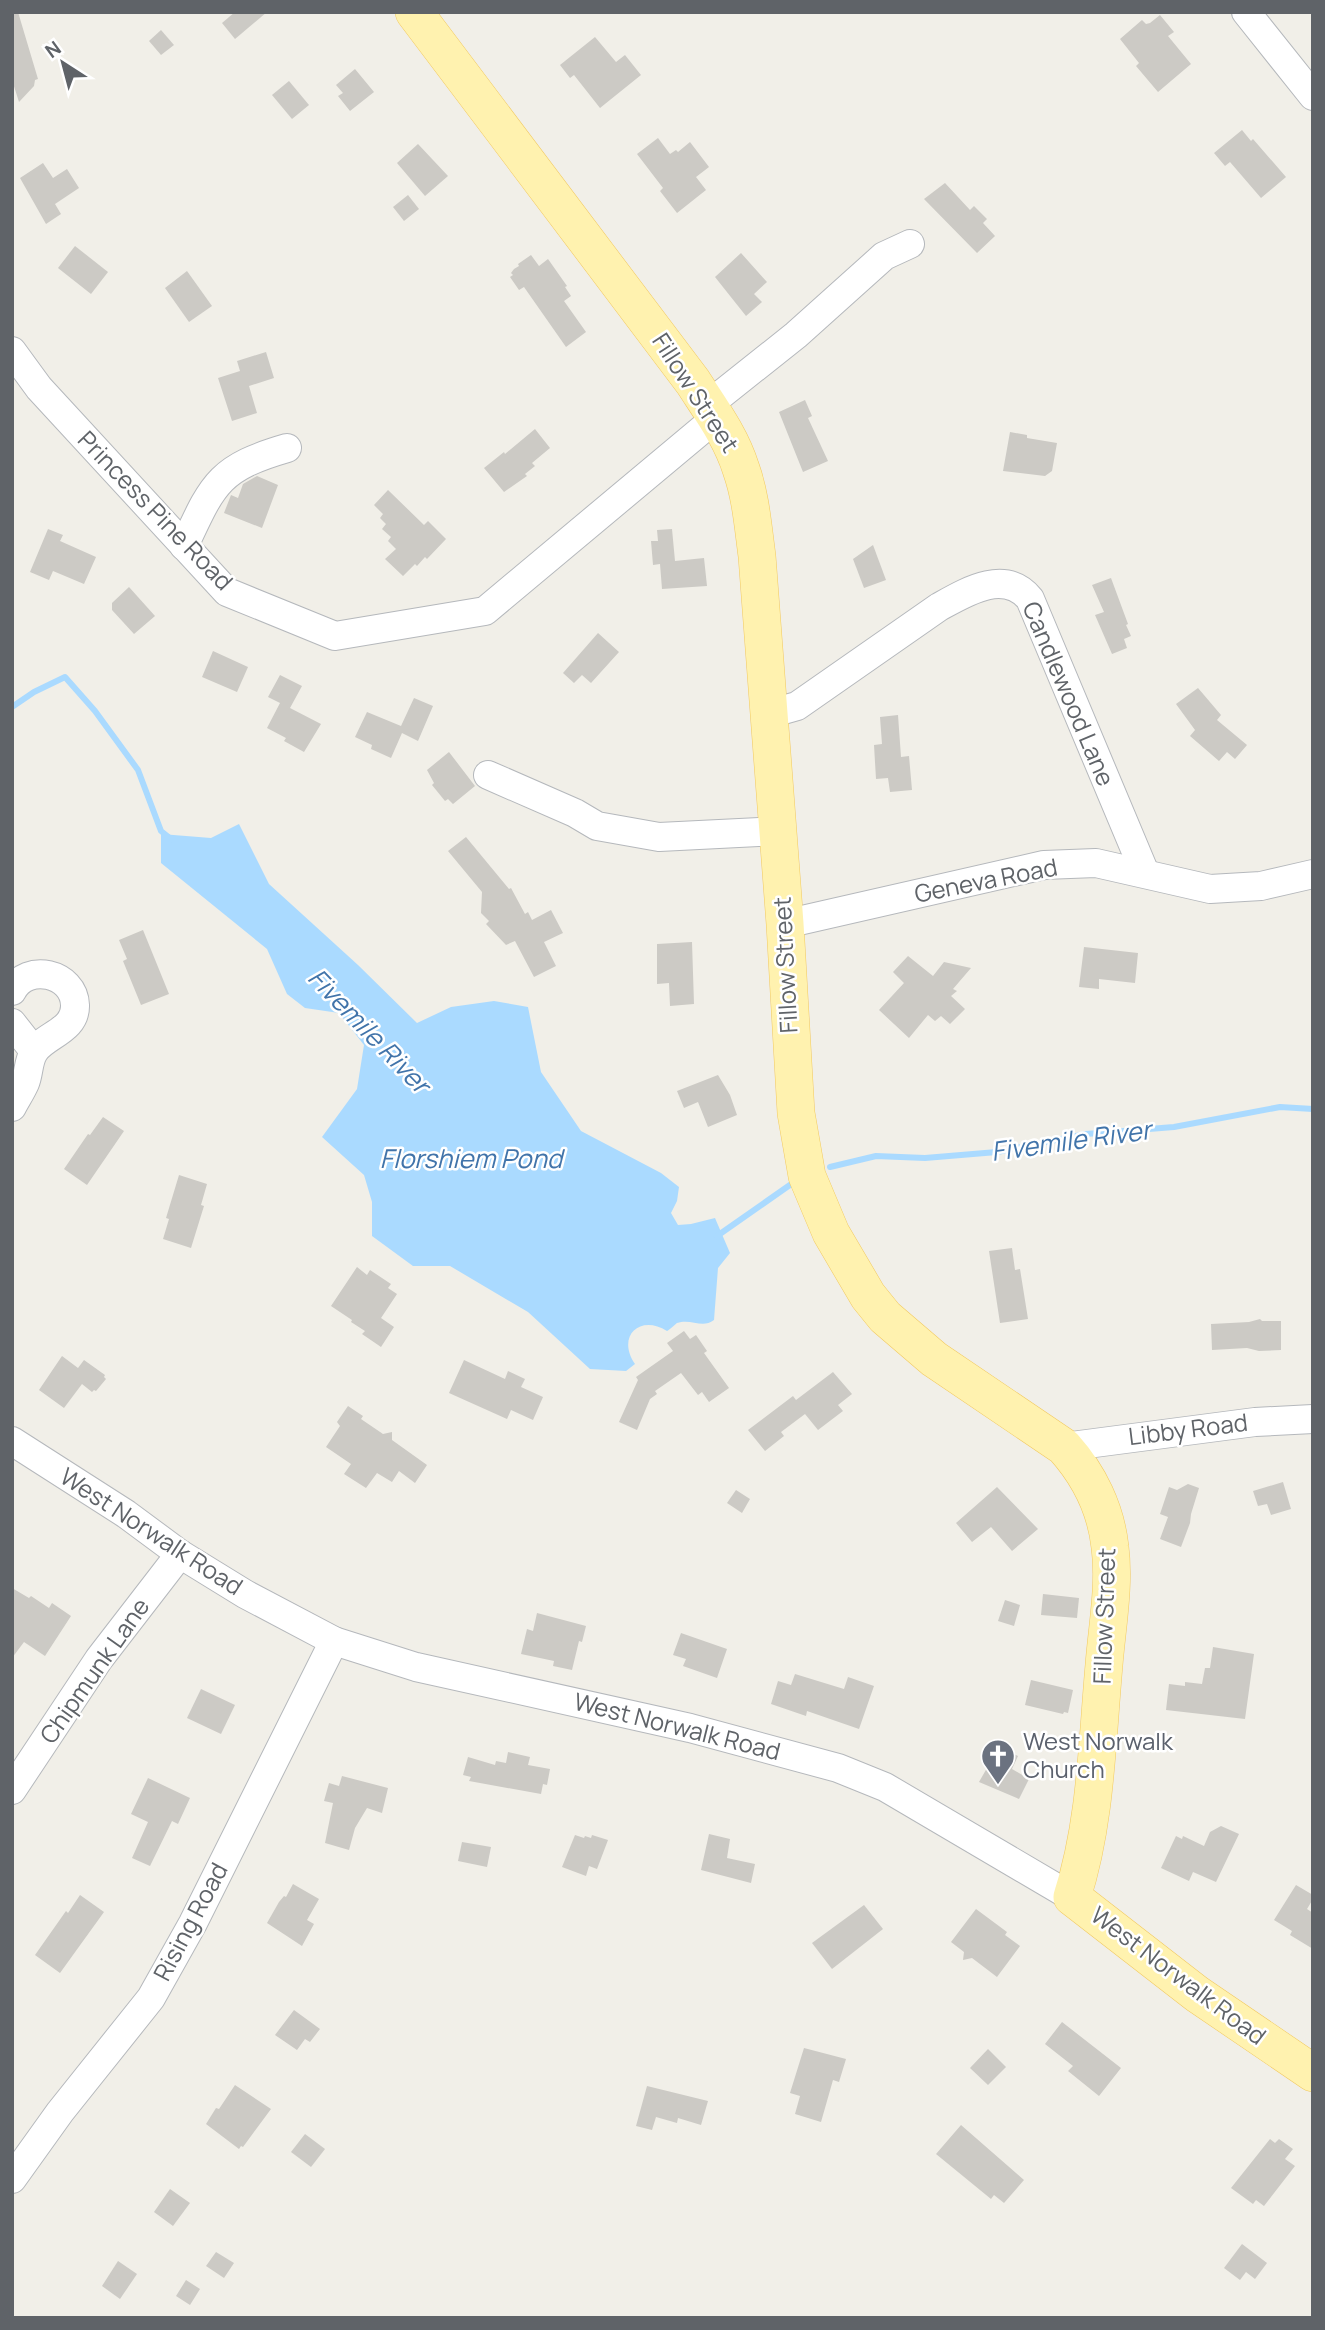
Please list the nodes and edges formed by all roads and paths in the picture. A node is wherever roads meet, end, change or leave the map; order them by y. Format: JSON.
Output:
{"nodes":[{"id":1,"x":414,"y":12,"type":"edge"},
{"id":2,"x":1246,"y":12,"type":"edge"},
{"id":3,"x":1313,"y":96,"type":"edge"},
{"id":4,"x":910,"y":243,"type":"dead end"},
{"id":5,"x":12,"y":351,"type":"edge"},
{"id":6,"x":712,"y":411,"type":"junction"},
{"id":7,"x":287,"y":448,"type":"dead end"},
{"id":8,"x":184,"y":545,"type":"junction"},
{"id":9,"x":769,"y":714,"type":"junction"},
{"id":10,"x":488,"y":775,"type":"dead end"},
{"id":11,"x":778,"y":831,"type":"junction"},
{"id":12,"x":1145,"y":873,"type":"junction"},
{"id":13,"x":1313,"y":874,"type":"edge"},
{"id":14,"x":785,"y":924,"type":"junction"},
{"id":15,"x":12,"y":990,"type":"edge"},
{"id":16,"x":12,"y":1023,"type":"edge"},
{"id":17,"x":34,"y":1051,"type":"junction"},
{"id":18,"x":12,"y":1107,"type":"edge"},
{"id":19,"x":1313,"y":1419,"type":"edge"},
{"id":20,"x":12,"y":1441,"type":"edge"},
{"id":21,"x":1064,"y":1447,"type":"junction"},
{"id":22,"x":180,"y":1554,"type":"junction"},
{"id":23,"x":334,"y":1641,"type":"junction"},
{"id":24,"x":12,"y":1790,"type":"edge"},
{"id":25,"x":1072,"y":1897,"type":"junction"},
{"id":26,"x":1313,"y":2073,"type":"edge"},
{"id":27,"x":12,"y":2179,"type":"edge"}],
"edges":[{"from":1,"to":6,"type":"main road","name":"Fillow Street"},
{"from":2,"to":3,"type":"street"},
{"from":4,"to":6,"type":"street","name":"Princess Pine Road"},
{"from":5,"to":8,"type":"street","name":"Princess Pine Road"},
{"from":6,"to":8,"type":"street","name":"Princess Pine Road"},
{"from":6,"to":9,"type":"main road","name":"Fillow Street"},
{"from":7,"to":8,"type":"street"},
{"from":9,"to":11,"type":"main road","name":"Fillow Street"},
{"from":9,"to":12,"type":"street","name":"Candlewood Lane"},
{"from":10,"to":11,"type":"street"},
{"from":11,"to":14,"type":"main road","name":"Fillow Street"},
{"from":12,"to":13,"type":"street","name":"Geneva Road"},
{"from":12,"to":14,"type":"street","name":"Geneva Road"},
{"from":14,"to":21,"type":"main road","name":"Fillow Street"},
{"from":15,"to":17,"type":"street"},
{"from":16,"to":17,"type":"street"},
{"from":17,"to":18,"type":"street"},
{"from":19,"to":21,"type":"street","name":"Libby Road"},
{"from":20,"to":22,"type":"street","name":"West Norwalk Road"},
{"from":21,"to":25,"type":"main road","name":"Fillow Street"},
{"from":22,"to":23,"type":"street","name":"West Norwalk Road"},
{"from":22,"to":24,"type":"street","name":"Chipmunk Lane"},
{"from":23,"to":25,"type":"street","name":"West Norwalk Road"},
{"from":23,"to":27,"type":"street","name":"Rising Road"},
{"from":25,"to":26,"type":"main road","name":"West Norwalk Road"}]}
